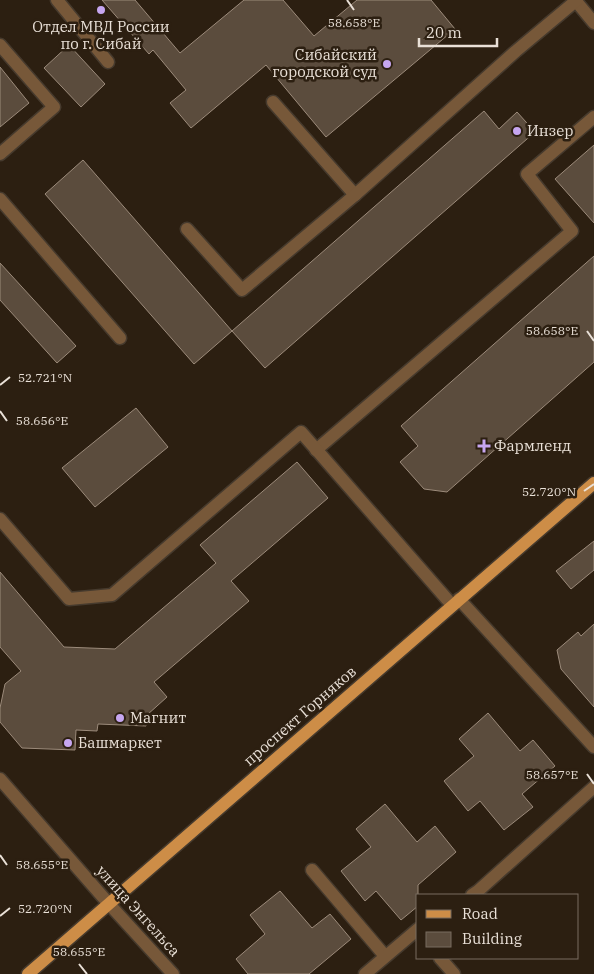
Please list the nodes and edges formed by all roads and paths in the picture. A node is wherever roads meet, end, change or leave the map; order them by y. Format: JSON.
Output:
{"nodes":[{"id":1,"x":57,"y":0,"type":"edge"},
{"id":2,"x":576,"y":0,"type":"edge"},
{"id":3,"x":594,"y":23,"type":"edge"},
{"id":4,"x":0,"y":45,"type":"edge"},
{"id":5,"x":108,"y":62,"type":"dead end"},
{"id":6,"x":273,"y":102,"type":"dead end"},
{"id":7,"x":594,"y":117,"type":"edge"},
{"id":8,"x":0,"y":154,"type":"edge"},
{"id":9,"x":355,"y":195,"type":"junction"},
{"id":10,"x":0,"y":199,"type":"edge"},
{"id":11,"x":187,"y":229,"type":"dead end"},
{"id":12,"x":120,"y":338,"type":"dead end"},
{"id":13,"x":316,"y":450,"type":"junction"},
{"id":14,"x":594,"y":483,"type":"edge"},
{"id":15,"x":0,"y":519,"type":"edge"},
{"id":16,"x":456,"y":602,"type":"junction"},
{"id":17,"x":594,"y":747,"type":"edge"},
{"id":18,"x":0,"y":778,"type":"edge"},
{"id":19,"x":594,"y":787,"type":"edge"},
{"id":20,"x":312,"y":870,"type":"dead end"},
{"id":21,"x":474,"y":894,"type":"edge"},
{"id":22,"x":109,"y":904,"type":"junction"},
{"id":23,"x":416,"y":931,"type":"edge"},
{"id":24,"x":386,"y":956,"type":"junction"},
{"id":25,"x":441,"y":959,"type":"edge"},
{"id":26,"x":28,"y":974,"type":"edge"},
{"id":27,"x":173,"y":974,"type":"edge"},
{"id":28,"x":365,"y":974,"type":"edge"},
{"id":29,"x":454,"y":974,"type":"edge"}],
"edges":[{"from":1,"to":5,"type":"street"},
{"from":2,"to":3,"type":"street"},
{"from":2,"to":9,"type":"street"},
{"from":4,"to":8,"type":"street"},
{"from":6,"to":9,"type":"street"},
{"from":7,"to":13,"type":"street"},
{"from":9,"to":11,"type":"street"},
{"from":10,"to":12,"type":"street"},
{"from":13,"to":15,"type":"street"},
{"from":13,"to":16,"type":"street"},
{"from":14,"to":16,"type":"main road","name":"проспект Горняков"},
{"from":16,"to":17,"type":"street"},
{"from":16,"to":22,"type":"main road","name":"проспект Горняков"},
{"from":18,"to":22,"type":"street","name":"улица Энгельса"},
{"from":19,"to":21,"type":"street"},
{"from":20,"to":24,"type":"street"},
{"from":22,"to":26,"type":"main road","name":"проспект Горняков"},
{"from":22,"to":27,"type":"street","name":"улица Энгельса"},
{"from":23,"to":24,"type":"street"},
{"from":24,"to":28,"type":"street"},
{"from":25,"to":29,"type":"street"}]}
